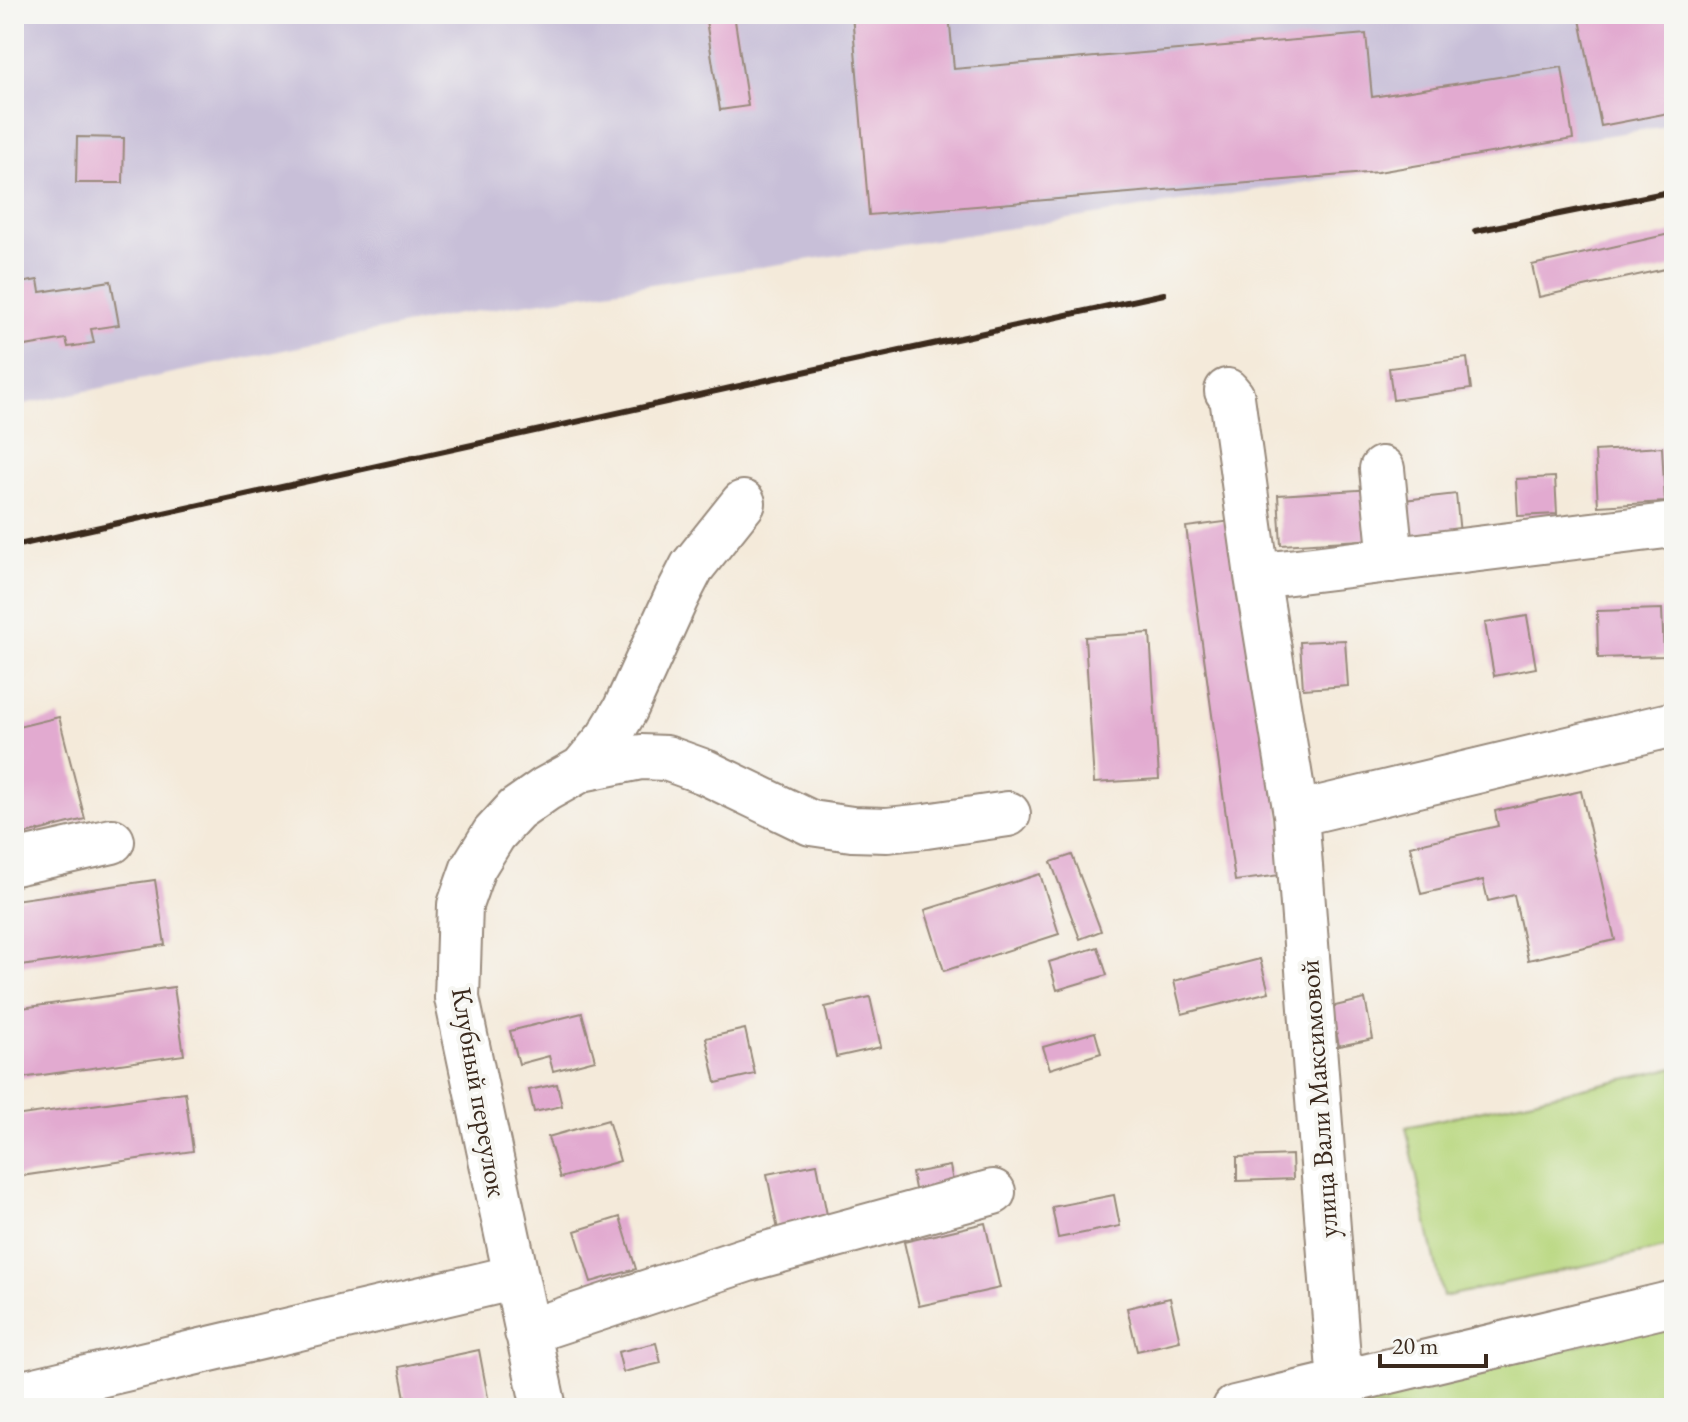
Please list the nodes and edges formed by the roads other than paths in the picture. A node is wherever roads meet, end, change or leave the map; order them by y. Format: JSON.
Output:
{"nodes":[{"id":1,"x":1227,"y":391,"type":"dead end"},
{"id":2,"x":1382,"y":469,"type":"dead end"},
{"id":3,"x":743,"y":503,"type":"dead end"},
{"id":4,"x":1674,"y":525,"type":"edge"},
{"id":5,"x":1391,"y":560,"type":"junction"},
{"id":6,"x":1257,"y":576,"type":"junction"},
{"id":7,"x":1674,"y":724,"type":"edge"},
{"id":8,"x":582,"y":769,"type":"junction"},
{"id":9,"x":1008,"y":814,"type":"dead end"},
{"id":10,"x":1296,"y":814,"type":"junction"},
{"id":11,"x":112,"y":841,"type":"dead end"},
{"id":12,"x":14,"y":863,"type":"edge"},
{"id":13,"x":993,"y":1192,"type":"dead end"},
{"id":14,"x":516,"y":1277,"type":"junction"},
{"id":15,"x":1674,"y":1303,"type":"edge"},
{"id":16,"x":527,"y":1332,"type":"junction"},
{"id":17,"x":1340,"y":1384,"type":"junction"},
{"id":18,"x":14,"y":1395,"type":"edge"},
{"id":19,"x":544,"y":1408,"type":"edge"},
{"id":20,"x":1235,"y":1408,"type":"edge"}],
"edges":[{"from":1,"to":6,"type":"street","name":"улица Вали Максимовой"},
{"from":2,"to":5,"type":"street"},
{"from":3,"to":8,"type":"street"},
{"from":4,"to":5,"type":"street"},
{"from":5,"to":6,"type":"street"},
{"from":6,"to":10,"type":"street","name":"улица Вали Максимовой"},
{"from":7,"to":10,"type":"street"},
{"from":8,"to":9,"type":"street","name":"Клубный переулок"},
{"from":8,"to":14,"type":"street","name":"Клубный переулок"},
{"from":10,"to":17,"type":"street","name":"улица Вали Максимовой"},
{"from":11,"to":12,"type":"street"},
{"from":13,"to":16,"type":"street"},
{"from":14,"to":16,"type":"street","name":"Клубный переулок"},
{"from":14,"to":18,"type":"street"},
{"from":15,"to":17,"type":"street"},
{"from":16,"to":19,"type":"street","name":"Клубный переулок"},
{"from":17,"to":20,"type":"street"}]}
